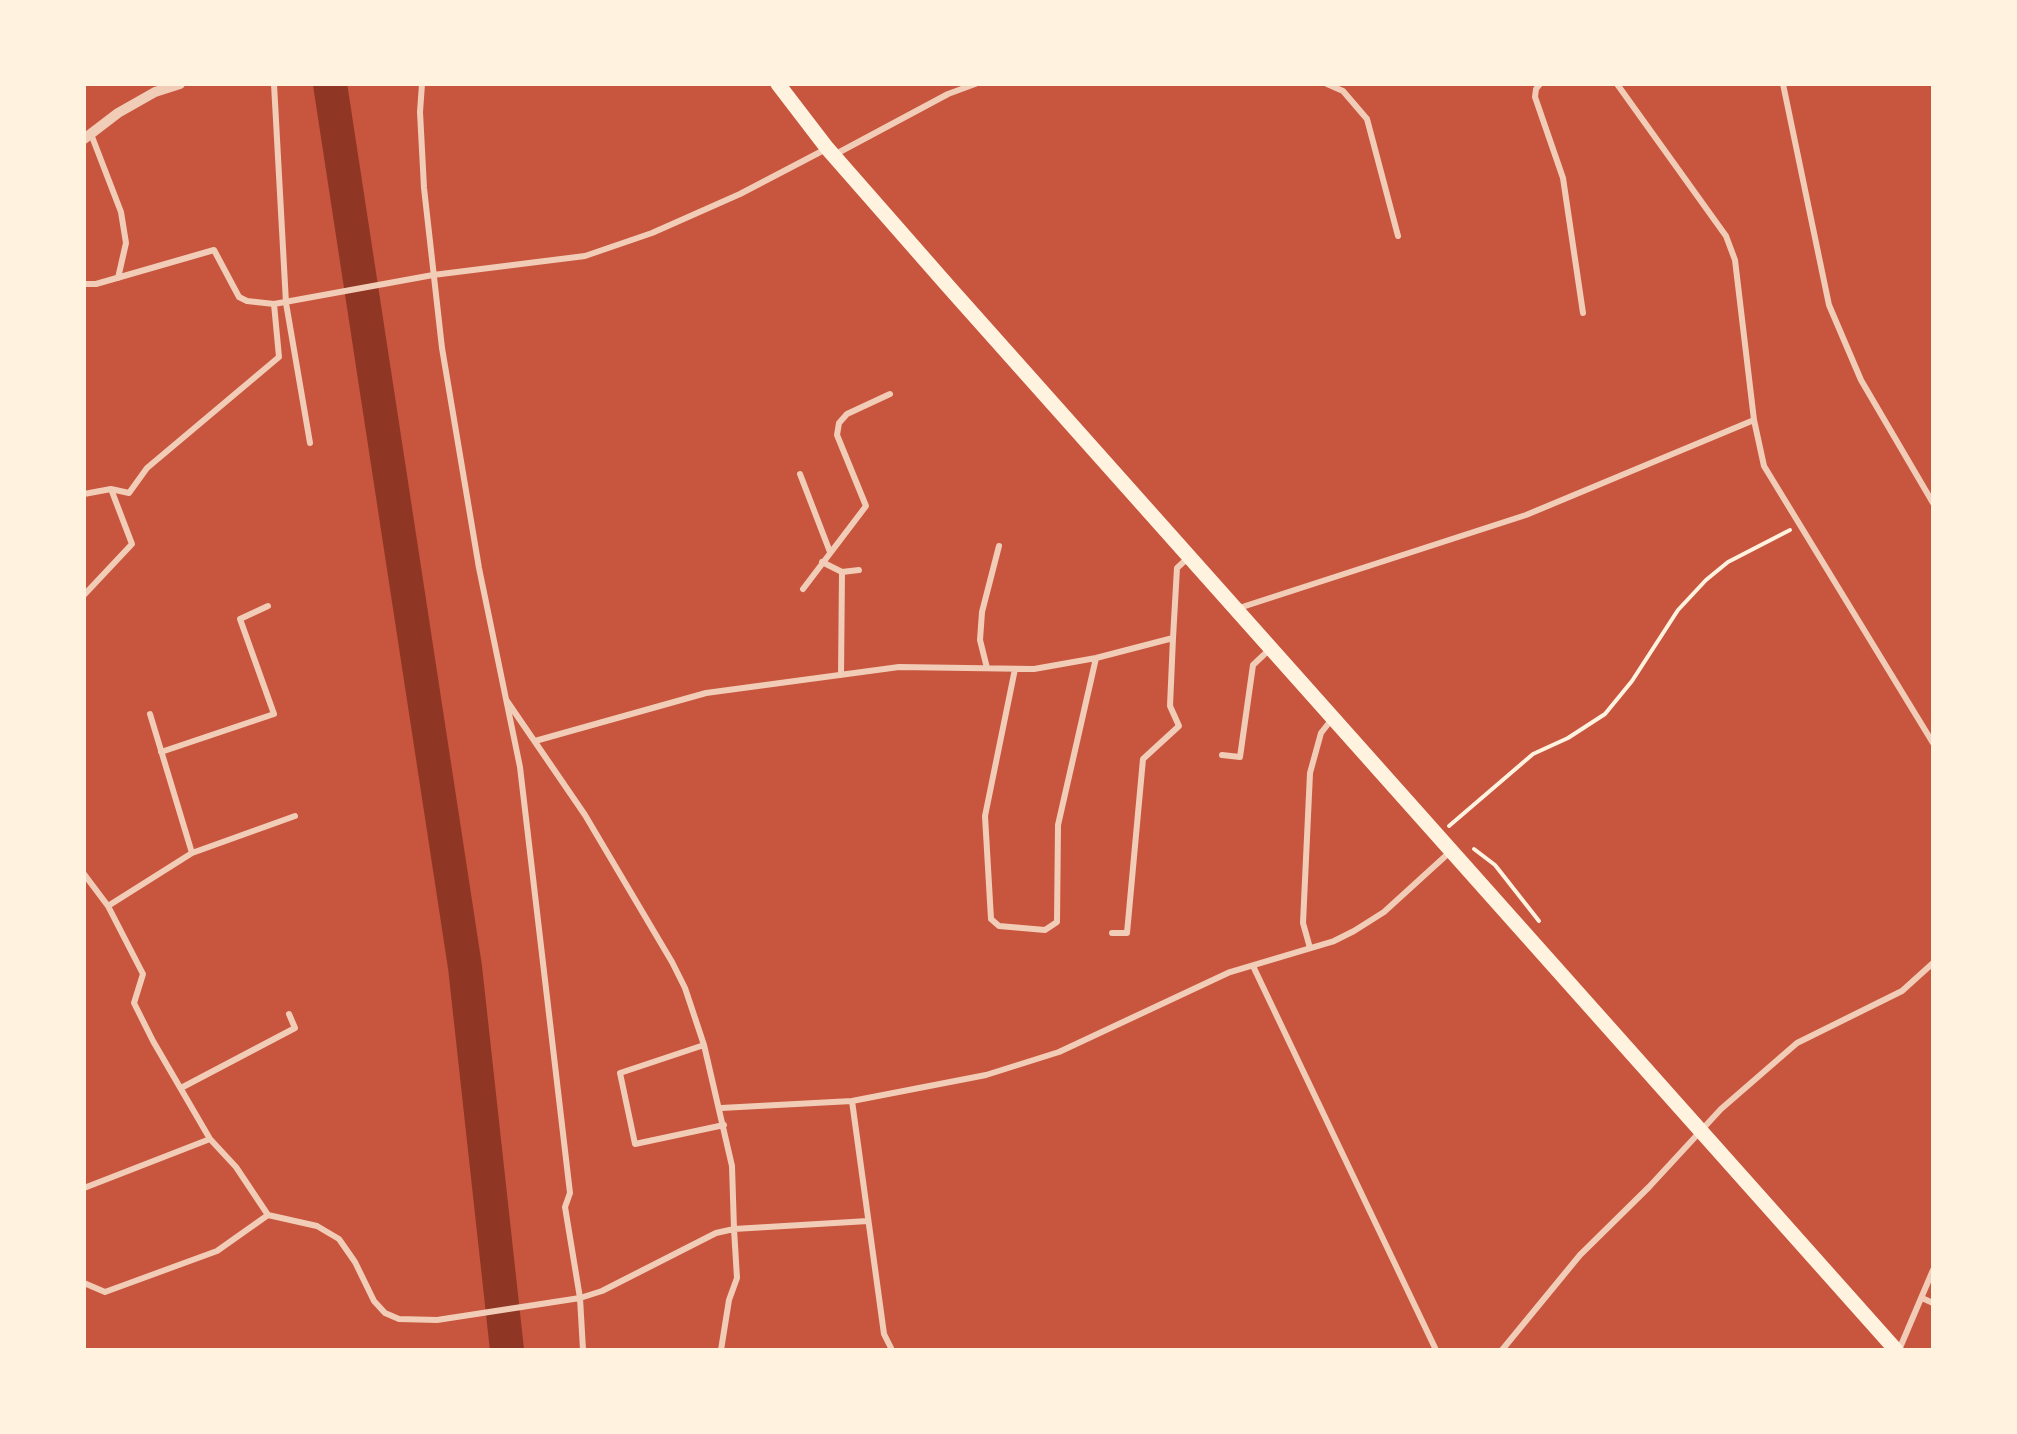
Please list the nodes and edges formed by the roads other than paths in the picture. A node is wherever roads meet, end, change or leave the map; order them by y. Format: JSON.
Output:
{"nodes":[{"id":1,"x":180,"y":84,"type":"edge"},
{"id":2,"x":274,"y":84,"type":"edge"},
{"id":3,"x":422,"y":84,"type":"edge"},
{"id":4,"x":778,"y":84,"type":"edge"},
{"id":5,"x":975,"y":84,"type":"edge"},
{"id":6,"x":1327,"y":84,"type":"edge"},
{"id":7,"x":1540,"y":84,"type":"edge"},
{"id":8,"x":1617,"y":84,"type":"edge"},
{"id":9,"x":1783,"y":84,"type":"edge"},
{"id":10,"x":87,"y":136,"type":"edge"},
{"id":11,"x":831,"y":152,"type":"junction"},
{"id":12,"x":1398,"y":237,"type":"dead end"},
{"id":13,"x":433,"y":275,"type":"junction"},
{"id":14,"x":118,"y":278,"type":"junction"},
{"id":15,"x":84,"y":284,"type":"edge"},
{"id":16,"x":286,"y":303,"type":"junction"},
{"id":17,"x":274,"y":304,"type":"junction"},
{"id":18,"x":1583,"y":313,"type":"dead end"},
{"id":19,"x":890,"y":394,"type":"dead end"},
{"id":20,"x":1754,"y":420,"type":"junction"},
{"id":21,"x":310,"y":443,"type":"dead end"},
{"id":22,"x":800,"y":474,"type":"dead end"},
{"id":23,"x":111,"y":489,"type":"junction"},
{"id":24,"x":84,"y":494,"type":"edge"},
{"id":25,"x":1933,"y":503,"type":"edge"},
{"id":26,"x":999,"y":546,"type":"dead end"},
{"id":27,"x":830,"y":552,"type":"junction"},
{"id":28,"x":1189,"y":557,"type":"junction"},
{"id":29,"x":822,"y":562,"type":"junction"},
{"id":30,"x":859,"y":570,"type":"dead end"},
{"id":31,"x":842,"y":572,"type":"junction"},
{"id":32,"x":803,"y":589,"type":"dead end"},
{"id":33,"x":84,"y":595,"type":"edge"},
{"id":34,"x":268,"y":606,"type":"dead end"},
{"id":35,"x":1235,"y":609,"type":"junction"},
{"id":36,"x":1173,"y":638,"type":"junction"},
{"id":37,"x":1270,"y":648,"type":"junction"},
{"id":38,"x":1096,"y":658,"type":"junction"},
{"id":39,"x":987,"y":668,"type":"junction"},
{"id":40,"x":1015,"y":669,"type":"junction"},
{"id":41,"x":841,"y":675,"type":"junction"},
{"id":42,"x":507,"y":701,"type":"junction"},
{"id":43,"x":150,"y":714,"type":"dead end"},
{"id":44,"x":1333,"y":719,"type":"junction"},
{"id":45,"x":535,"y":741,"type":"junction"},
{"id":46,"x":1933,"y":743,"type":"edge"},
{"id":47,"x":161,"y":752,"type":"junction"},
{"id":48,"x":1222,"y":755,"type":"dead end"},
{"id":49,"x":295,"y":816,"type":"dead end"},
{"id":50,"x":1451,"y":851,"type":"junction"},
{"id":51,"x":192,"y":853,"type":"junction"},
{"id":52,"x":84,"y":874,"type":"edge"},
{"id":53,"x":108,"y":906,"type":"junction"},
{"id":54,"x":1112,"y":933,"type":"dead end"},
{"id":55,"x":1310,"y":948,"type":"junction"},
{"id":56,"x":1933,"y":963,"type":"edge"},
{"id":57,"x":1253,"y":966,"type":"junction"},
{"id":58,"x":289,"y":1014,"type":"dead end"},
{"id":59,"x":704,"y":1045,"type":"junction"},
{"id":60,"x":181,"y":1088,"type":"junction"},
{"id":61,"x":852,"y":1101,"type":"junction"},
{"id":62,"x":721,"y":1108,"type":"junction"},
{"id":63,"x":724,"y":1125,"type":"junction"},
{"id":64,"x":1701,"y":1130,"type":"junction"},
{"id":65,"x":210,"y":1139,"type":"junction"},
{"id":66,"x":84,"y":1188,"type":"edge"},
{"id":67,"x":268,"y":1215,"type":"junction"},
{"id":68,"x":868,"y":1221,"type":"junction"},
{"id":69,"x":734,"y":1229,"type":"junction"},
{"id":70,"x":1933,"y":1270,"type":"edge"},
{"id":71,"x":84,"y":1283,"type":"edge"},
{"id":72,"x":580,"y":1298,"type":"junction"},
{"id":73,"x":1922,"y":1298,"type":"junction"},
{"id":74,"x":1933,"y":1303,"type":"edge"},
{"id":75,"x":583,"y":1350,"type":"edge"},
{"id":76,"x":721,"y":1350,"type":"edge"},
{"id":77,"x":892,"y":1350,"type":"edge"},
{"id":78,"x":1436,"y":1350,"type":"edge"},
{"id":79,"x":1502,"y":1350,"type":"edge"},
{"id":80,"x":1898,"y":1350,"type":"edge"}],
"edges":[{"from":1,"to":10,"type":"street"},
{"from":2,"to":16,"type":"street"},
{"from":3,"to":13,"type":"street"},
{"from":4,"to":11,"type":"main road"},
{"from":5,"to":11,"type":"street"},
{"from":6,"to":12,"type":"street"},
{"from":7,"to":18,"type":"street"},
{"from":8,"to":20,"type":"street"},
{"from":9,"to":25,"type":"street"},
{"from":10,"to":14,"type":"street"},
{"from":11,"to":13,"type":"street"},
{"from":11,"to":28,"type":"main road"},
{"from":13,"to":16,"type":"street"},
{"from":13,"to":42,"type":"street"},
{"from":14,"to":15,"type":"street"},
{"from":14,"to":17,"type":"street"},
{"from":16,"to":17,"type":"street"},
{"from":16,"to":21,"type":"street"},
{"from":17,"to":23,"type":"street"},
{"from":19,"to":27,"type":"street"},
{"from":20,"to":35,"type":"street"},
{"from":20,"to":46,"type":"street"},
{"from":22,"to":27,"type":"street"},
{"from":23,"to":24,"type":"street"},
{"from":23,"to":33,"type":"street"},
{"from":26,"to":39,"type":"street"},
{"from":27,"to":29,"type":"street"},
{"from":28,"to":35,"type":"main road"},
{"from":28,"to":36,"type":"street"},
{"from":29,"to":31,"type":"street"},
{"from":29,"to":32,"type":"street"},
{"from":30,"to":31,"type":"street"},
{"from":31,"to":41,"type":"street"},
{"from":34,"to":47,"type":"street"},
{"from":35,"to":37,"type":"main road"},
{"from":36,"to":38,"type":"street"},
{"from":36,"to":54,"type":"street"},
{"from":37,"to":44,"type":"main road"},
{"from":37,"to":48,"type":"street"},
{"from":38,"to":40,"type":"street"},
{"from":38,"to":40,"type":"street"},
{"from":39,"to":40,"type":"street"},
{"from":39,"to":41,"type":"street"},
{"from":41,"to":45,"type":"street"},
{"from":42,"to":45,"type":"street"},
{"from":42,"to":72,"type":"street"},
{"from":43,"to":47,"type":"street"},
{"from":44,"to":50,"type":"main road"},
{"from":44,"to":55,"type":"street"},
{"from":45,"to":59,"type":"street"},
{"from":47,"to":51,"type":"street"},
{"from":49,"to":51,"type":"street"},
{"from":50,"to":55,"type":"street"},
{"from":50,"to":64,"type":"main road"},
{"from":51,"to":53,"type":"street"},
{"from":52,"to":53,"type":"street"},
{"from":53,"to":60,"type":"street"},
{"from":55,"to":57,"type":"street"},
{"from":56,"to":64,"type":"street"},
{"from":57,"to":61,"type":"street"},
{"from":57,"to":78,"type":"street"},
{"from":58,"to":60,"type":"street"},
{"from":59,"to":62,"type":"street"},
{"from":59,"to":63,"type":"street"},
{"from":60,"to":65,"type":"street"},
{"from":61,"to":62,"type":"street"},
{"from":61,"to":68,"type":"street"},
{"from":62,"to":63,"type":"street"},
{"from":63,"to":69,"type":"street"},
{"from":64,"to":79,"type":"street"},
{"from":64,"to":80,"type":"main road"},
{"from":65,"to":66,"type":"street"},
{"from":65,"to":67,"type":"street"},
{"from":67,"to":71,"type":"street"},
{"from":67,"to":72,"type":"street"},
{"from":68,"to":69,"type":"street"},
{"from":68,"to":77,"type":"street"},
{"from":69,"to":72,"type":"street"},
{"from":69,"to":76,"type":"street"},
{"from":70,"to":73,"type":"street"},
{"from":72,"to":75,"type":"street"},
{"from":73,"to":74,"type":"street"},
{"from":73,"to":80,"type":"street"}]}
